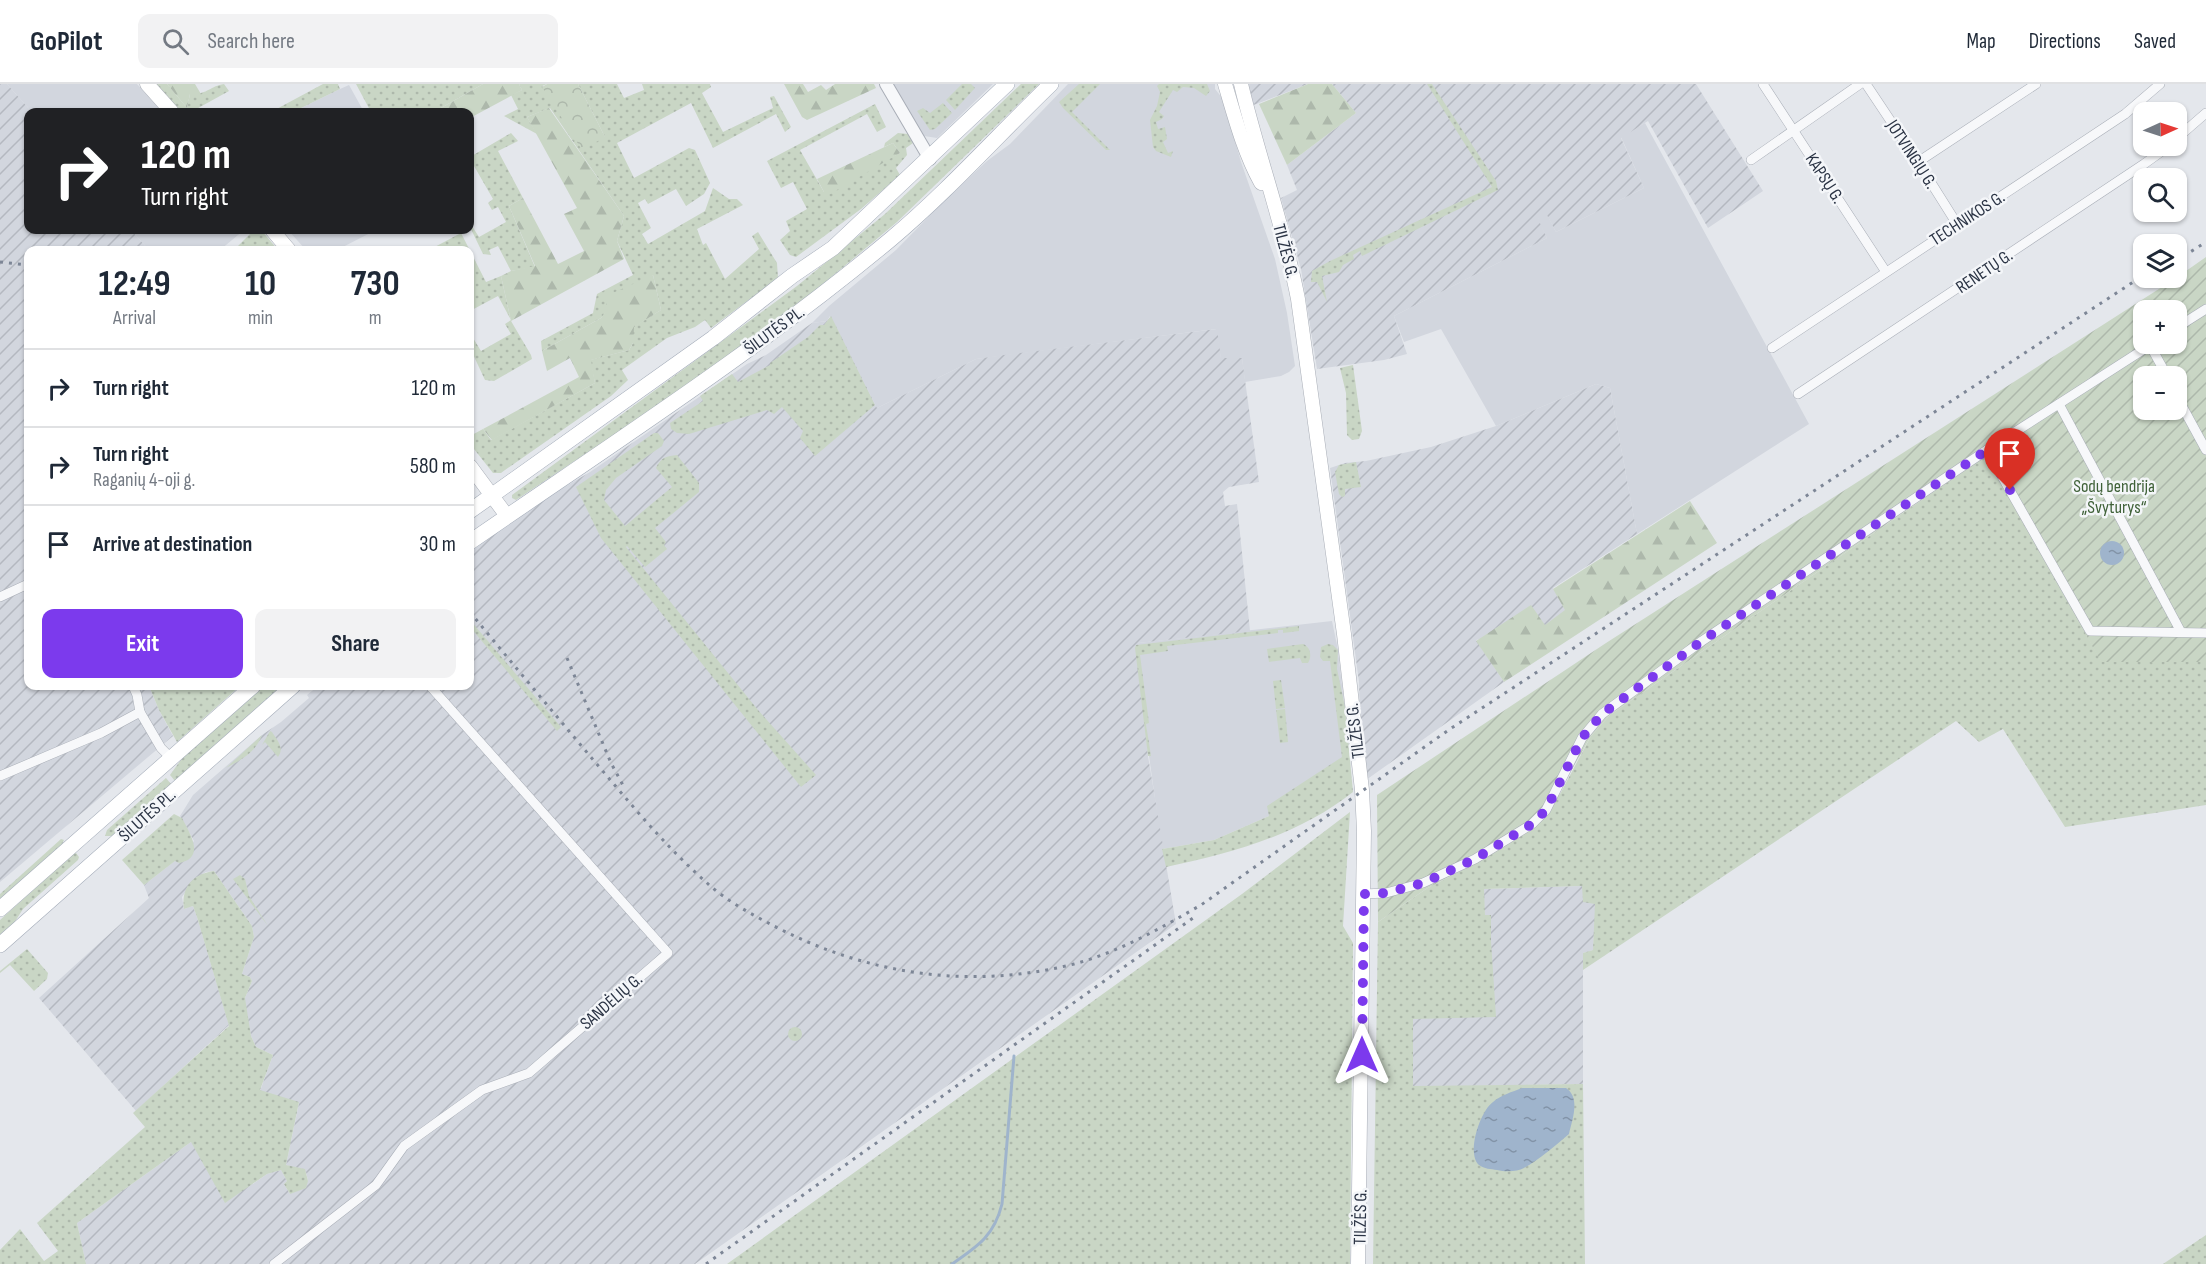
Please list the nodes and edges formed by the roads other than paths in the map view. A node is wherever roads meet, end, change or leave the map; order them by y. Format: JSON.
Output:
{"nodes":[{"id":1,"x":147,"y":84,"type":"edge"},
{"id":2,"x":886,"y":84,"type":"edge"},
{"id":3,"x":1007,"y":84,"type":"edge"},
{"id":4,"x":1051,"y":84,"type":"edge"},
{"id":5,"x":1225,"y":84,"type":"edge"},
{"id":6,"x":1241,"y":84,"type":"edge"},
{"id":7,"x":1764,"y":84,"type":"edge"},
{"id":8,"x":1860,"y":84,"type":"edge"},
{"id":9,"x":1866,"y":84,"type":"edge"},
{"id":10,"x":2036,"y":84,"type":"edge"},
{"id":11,"x":2160,"y":84,"type":"edge"},
{"id":12,"x":168,"y":108,"type":"edge"},
{"id":13,"x":2206,"y":113,"type":"edge"},
{"id":14,"x":2187,"y":129,"type":"edge"},
{"id":15,"x":1794,"y":131,"type":"junction"},
{"id":16,"x":2155,"y":156,"type":"edge"},
{"id":17,"x":930,"y":159,"type":"junction"},
{"id":18,"x":1751,"y":159,"type":"dead end"},
{"id":19,"x":1918,"y":162,"type":"junction"},
{"id":20,"x":1273,"y":205,"type":"junction"},
{"id":21,"x":1957,"y":224,"type":"junction"},
{"id":22,"x":275,"y":234,"type":"edge"},
{"id":23,"x":286,"y":246,"type":"edge"},
{"id":24,"x":1886,"y":272,"type":"junction"},
{"id":25,"x":2206,"y":309,"type":"edge"},
{"id":26,"x":2187,"y":321,"type":"edge"},
{"id":27,"x":1772,"y":348,"type":"dead end"},
{"id":28,"x":2136,"y":354,"type":"edge"},
{"id":29,"x":1798,"y":394,"type":"dead end"},
{"id":30,"x":2058,"y":404,"type":"junction"},
{"id":31,"x":2187,"y":415,"type":"edge"},
{"id":32,"x":1987,"y":450,"type":"junction"},
{"id":33,"x":2206,"y":450,"type":"edge"},
{"id":34,"x":474,"y":471,"type":"edge"},
{"id":35,"x":492,"y":495,"type":"junction"},
{"id":36,"x":474,"y":508,"type":"edge"},
{"id":37,"x":507,"y":516,"type":"junction"},
{"id":38,"x":474,"y":539,"type":"edge"},
{"id":39,"x":24,"y":587,"type":"edge"},
{"id":40,"x":0,"y":597,"type":"edge"},
{"id":41,"x":2181,"y":632,"type":"junction"},
{"id":42,"x":2206,"y":633,"type":"edge"},
{"id":43,"x":135,"y":690,"type":"edge"},
{"id":44,"x":248,"y":690,"type":"edge"},
{"id":45,"x":288,"y":690,"type":"edge"},
{"id":46,"x":434,"y":690,"type":"edge"},
{"id":47,"x":140,"y":712,"type":"junction"},
{"id":48,"x":171,"y":758,"type":"junction"},
{"id":49,"x":0,"y":776,"type":"edge"},
{"id":50,"x":85,"y":834,"type":"junction"},
{"id":51,"x":103,"y":854,"type":"junction"},
{"id":52,"x":1364,"y":894,"type":"junction"},
{"id":53,"x":0,"y":909,"type":"edge"},
{"id":54,"x":0,"y":945,"type":"edge"},
{"id":55,"x":274,"y":1264,"type":"edge"},
{"id":56,"x":1358,"y":1264,"type":"edge"}],
"edges":[{"from":1,"to":12,"type":"main road"},
{"from":2,"to":17,"type":"street"},
{"from":3,"to":17,"type":"main road","name":"ŠILUTĖS PL."},
{"from":4,"to":37,"type":"main road","name":"ŠILUTĖS PL."},
{"from":5,"to":20,"type":"main road","name":"TILŽĖS G."},
{"from":6,"to":20,"type":"main road","name":"TILŽĖS G."},
{"from":7,"to":15,"type":"street","name":"KAPSŲ G."},
{"from":8,"to":15,"type":"street"},
{"from":9,"to":19,"type":"street","name":"JOTVINGIŲ G."},
{"from":10,"to":19,"type":"street"},
{"from":11,"to":21,"type":"street","name":"TECHNIKOS G."},
{"from":13,"to":14,"type":"street"},
{"from":15,"to":18,"type":"street"},
{"from":15,"to":24,"type":"street","name":"KAPSŲ G."},
{"from":16,"to":29,"type":"street","name":"RENETŲ G."},
{"from":17,"to":35,"type":"main road","name":"ŠILUTĖS PL."},
{"from":19,"to":21,"type":"street","name":"JOTVINGIŲ G."},
{"from":20,"to":52,"type":"main road","name":"TILŽĖS G."},
{"from":21,"to":24,"type":"street","name":"TECHNIKOS G."},
{"from":22,"to":23,"type":"main road"},
{"from":24,"to":27,"type":"street","name":"TECHNIKOS G."},
{"from":25,"to":26,"type":"street"},
{"from":28,"to":30,"type":"street"},
{"from":30,"to":32,"type":"street"},
{"from":30,"to":41,"type":"street"},
{"from":31,"to":33,"type":"street"},
{"from":32,"to":41,"type":"street"},
{"from":32,"to":52,"type":"street"},
{"from":34,"to":35,"type":"main road"},
{"from":35,"to":36,"type":"main road","name":"ŠILUTĖS PL."},
{"from":35,"to":37,"type":"main road"},
{"from":37,"to":38,"type":"main road","name":"ŠILUTĖS PL."},
{"from":39,"to":40,"type":"street"},
{"from":41,"to":42,"type":"street"},
{"from":43,"to":47,"type":"street"},
{"from":44,"to":48,"type":"main road","name":"ŠILUTĖS PL."},
{"from":45,"to":51,"type":"main road","name":"ŠILUTĖS PL."},
{"from":46,"to":55,"type":"street","name":"SANDĖLIŲ G."},
{"from":47,"to":48,"type":"street"},
{"from":47,"to":49,"type":"street"},
{"from":48,"to":50,"type":"main road","name":"ŠILUTĖS PL."},
{"from":50,"to":51,"type":"main road"},
{"from":50,"to":53,"type":"main road","name":"ŠILUTĖS PL."},
{"from":51,"to":54,"type":"main road","name":"ŠILUTĖS PL."},
{"from":52,"to":56,"type":"main road","name":"TILŽĖS G."}]}
